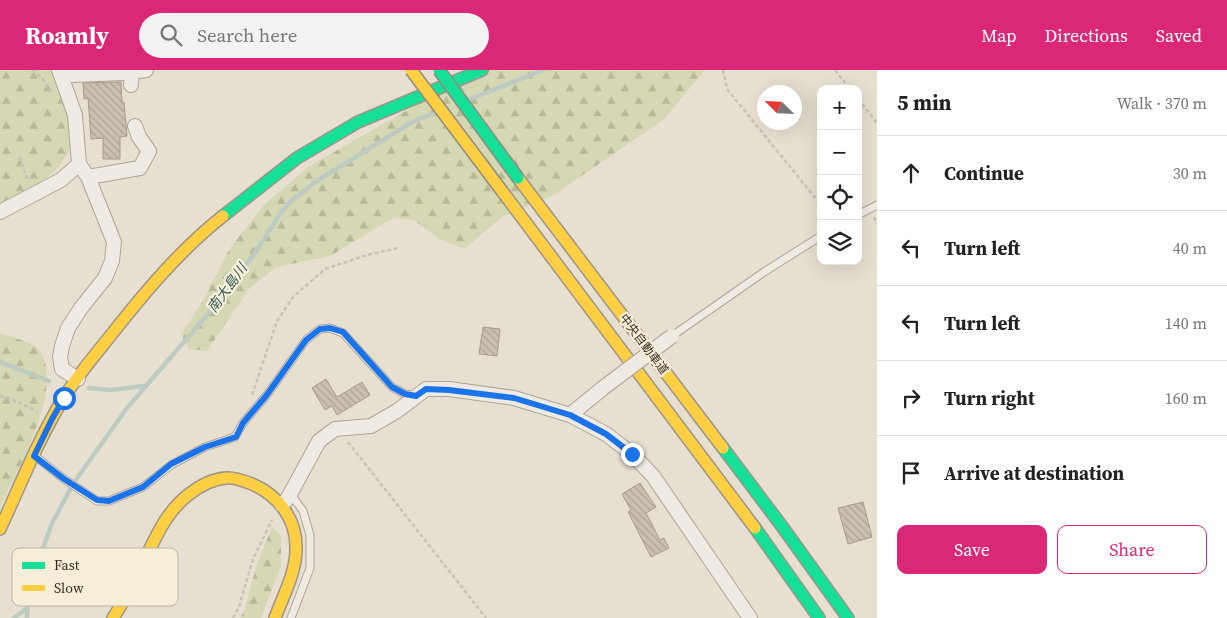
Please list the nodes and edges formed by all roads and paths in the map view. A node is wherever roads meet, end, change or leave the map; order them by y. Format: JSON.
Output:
{"nodes":[{"id":1,"x":32,"y":70,"type":"edge"},
{"id":2,"x":59,"y":70,"type":"edge"},
{"id":3,"x":66,"y":70,"type":"edge"},
{"id":4,"x":411,"y":70,"type":"edge"},
{"id":5,"x":439,"y":70,"type":"edge"},
{"id":6,"x":482,"y":70,"type":"edge"},
{"id":7,"x":723,"y":70,"type":"edge"},
{"id":8,"x":835,"y":70,"type":"edge"},
{"id":9,"x":131,"y":74,"type":"edge"},
{"id":10,"x":847,"y":85,"type":"edge"},
{"id":11,"x":54,"y":98,"type":"dead end"},
{"id":12,"x":862,"y":104,"type":"edge"},
{"id":13,"x":877,"y":122,"type":"edge"},
{"id":14,"x":135,"y":126,"type":"dead end"},
{"id":15,"x":19,"y":157,"type":"dead end"},
{"id":16,"x":79,"y":164,"type":"junction"},
{"id":17,"x":88,"y":177,"type":"junction"},
{"id":18,"x":25,"y":199,"type":"junction"},
{"id":19,"x":817,"y":201,"type":"edge"},
{"id":20,"x":877,"y":205,"type":"edge"},
{"id":21,"x":0,"y":212,"type":"edge"},
{"id":22,"x":862,"y":213,"type":"edge"},
{"id":23,"x":817,"y":239,"type":"edge"},
{"id":24,"x":398,"y":248,"type":"dead end"},
{"id":25,"x":672,"y":336,"type":"joint"},
{"id":26,"x":78,"y":379,"type":"junction"},
{"id":27,"x":252,"y":395,"type":"dead end"},
{"id":28,"x":0,"y":396,"type":"edge"},
{"id":29,"x":416,"y":396,"type":"junction"},
{"id":30,"x":570,"y":415,"type":"junction"},
{"id":31,"x":52,"y":419,"type":"junction"},
{"id":32,"x":339,"y":428,"type":"junction"},
{"id":33,"x":34,"y":456,"type":"junction"},
{"id":34,"x":290,"y":493,"type":"junction"},
{"id":35,"x":282,"y":505,"type":"junction"},
{"id":36,"x":0,"y":530,"type":"edge"},
{"id":37,"x":150,"y":548,"type":"edge"},
{"id":38,"x":121,"y":606,"type":"edge"},
{"id":39,"x":113,"y":618,"type":"edge"},
{"id":40,"x":234,"y":618,"type":"edge"},
{"id":41,"x":275,"y":618,"type":"edge"},
{"id":42,"x":291,"y":618,"type":"edge"},
{"id":43,"x":486,"y":618,"type":"edge"},
{"id":44,"x":750,"y":618,"type":"edge"},
{"id":45,"x":819,"y":618,"type":"edge"},
{"id":46,"x":848,"y":618,"type":"edge"}],
"edges":[{"from":1,"to":11,"type":"path"},
{"from":2,"to":16,"type":"street"},
{"from":3,"to":9,"type":"street"},
{"from":4,"to":45,"type":"main road","name":"中央自動車道","bridge":true},
{"from":5,"to":46,"type":"main road","name":"中央自動車道","bridge":true},
{"from":6,"to":26,"type":"main road"},
{"from":7,"to":19,"type":"path"},
{"from":8,"to":10,"type":"path"},
{"from":12,"to":13,"type":"path"},
{"from":14,"to":17,"type":"street"},
{"from":15,"to":18,"type":"path"},
{"from":16,"to":17,"type":"street"},
{"from":16,"to":18,"type":"street"},
{"from":17,"to":26,"type":"street"},
{"from":18,"to":21,"type":"street"},
{"from":20,"to":22,"type":"lane"},
{"from":23,"to":25,"type":"lane"},
{"from":24,"to":27,"type":"path"},
{"from":25,"to":30,"type":"street","bridge":true},
{"from":26,"to":31,"type":"main road"},
{"from":28,"to":31,"type":"path"},
{"from":29,"to":30,"type":"street"},
{"from":29,"to":32,"type":"street"},
{"from":29,"to":33,"type":"lane"},
{"from":30,"to":44,"type":"street"},
{"from":31,"to":33,"type":"main road"},
{"from":32,"to":34,"type":"street"},
{"from":32,"to":43,"type":"path"},
{"from":33,"to":36,"type":"main road"},
{"from":34,"to":35,"type":"street"},
{"from":34,"to":42,"type":"lane"},
{"from":35,"to":37,"type":"main road"},
{"from":35,"to":40,"type":"path"},
{"from":35,"to":41,"type":"main road"},
{"from":38,"to":39,"type":"main road"}]}
